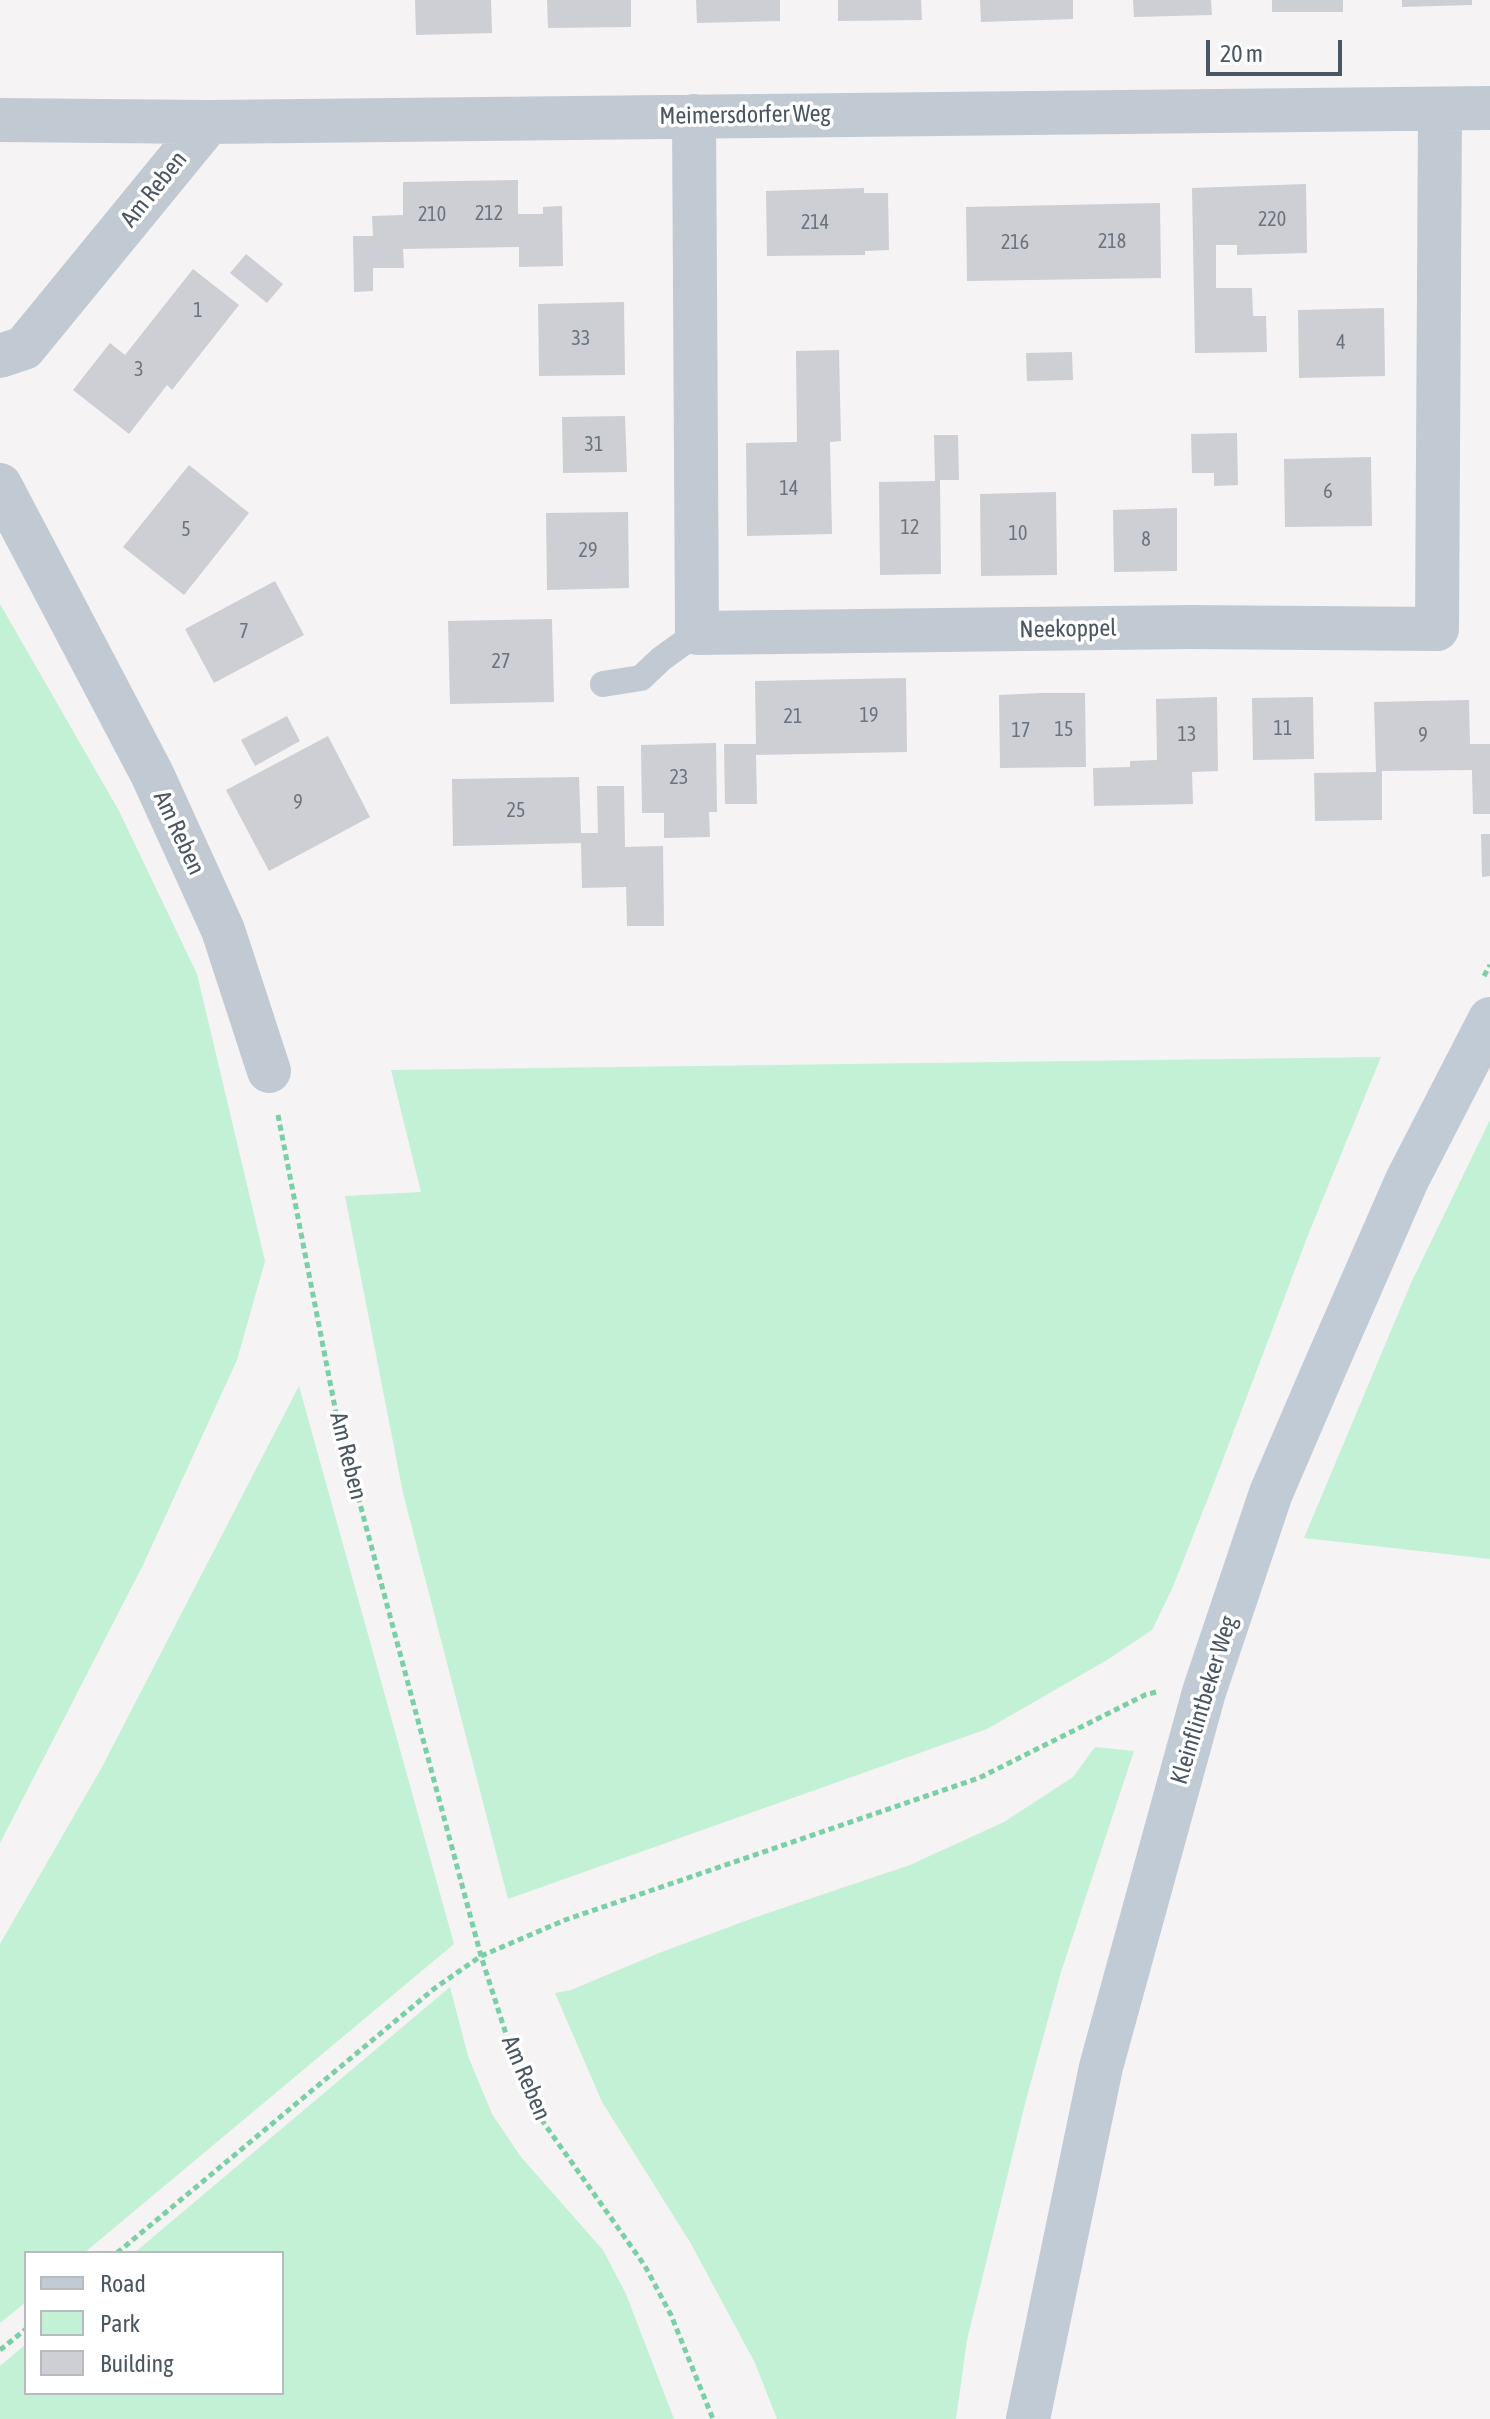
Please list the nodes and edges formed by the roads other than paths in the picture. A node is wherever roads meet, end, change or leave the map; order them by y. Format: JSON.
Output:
{"nodes":[{"id":1,"x":1490,"y":108,"type":"edge"},
{"id":2,"x":1440,"y":109,"type":"junction"},
{"id":3,"x":694,"y":116,"type":"junction"},
{"id":4,"x":0,"y":120,"type":"edge"},
{"id":5,"x":209,"y":122,"type":"junction"},
{"id":6,"x":0,"y":356,"type":"edge"},
{"id":7,"x":0,"y":485,"type":"edge"},
{"id":8,"x":697,"y":633,"type":"junction"},
{"id":9,"x":603,"y":684,"type":"dead end"},
{"id":10,"x":1490,"y":1019,"type":"edge"},
{"id":11,"x":269,"y":1071,"type":"road end"},
{"id":12,"x":1028,"y":2419,"type":"edge"}],
"edges":[{"from":1,"to":2,"type":"street","name":"Meimersdorfer Weg"},
{"from":2,"to":3,"type":"street","name":"Meimersdorfer Weg"},
{"from":2,"to":8,"type":"street","name":"Neekoppel"},
{"from":3,"to":5,"type":"street","name":"Meimersdorfer Weg"},
{"from":3,"to":8,"type":"street"},
{"from":4,"to":5,"type":"street","name":"Meimersdorfer Weg"},
{"from":5,"to":6,"type":"street","name":"Am Reben"},
{"from":7,"to":11,"type":"street","name":"Am Reben"},
{"from":8,"to":9,"type":"lane"},
{"from":10,"to":12,"type":"street","name":"Kleinflintbeker Weg"}]}
